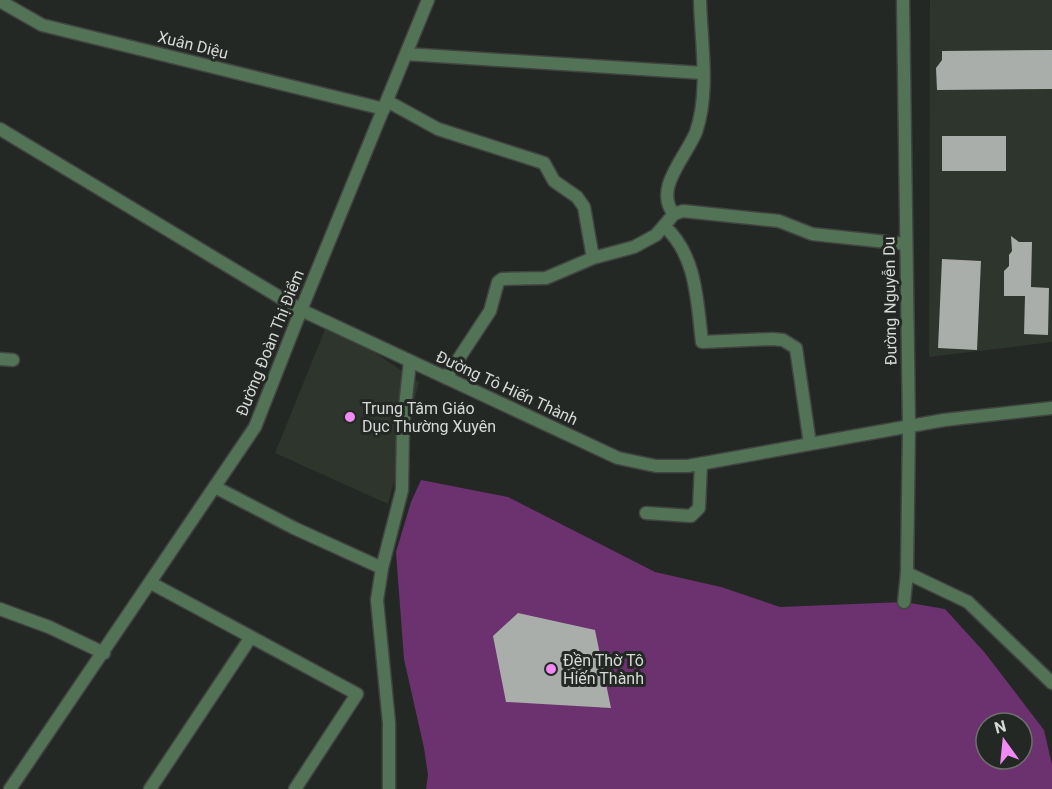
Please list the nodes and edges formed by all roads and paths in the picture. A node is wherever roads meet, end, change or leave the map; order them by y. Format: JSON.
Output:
{"nodes":[{"id":1,"x":428,"y":0,"type":"edge"},
{"id":2,"x":700,"y":0,"type":"edge"},
{"id":3,"x":903,"y":0,"type":"edge"},
{"id":4,"x":0,"y":1,"type":"edge"},
{"id":5,"x":406,"y":54,"type":"junction"},
{"id":6,"x":703,"y":73,"type":"junction"},
{"id":7,"x":385,"y":105,"type":"junction"},
{"id":8,"x":0,"y":129,"type":"edge"},
{"id":9,"x":674,"y":214,"type":"junction"},
{"id":10,"x":664,"y":226,"type":"junction"},
{"id":11,"x":906,"y":244,"type":"junction"},
{"id":12,"x":593,"y":258,"type":"junction"},
{"id":13,"x":301,"y":310,"type":"junction"},
{"id":14,"x":410,"y":361,"type":"junction"},
{"id":15,"x":446,"y":378,"type":"junction"},
{"id":16,"x":1052,"y":408,"type":"edge"},
{"id":17,"x":909,"y":426,"type":"junction"},
{"id":18,"x":810,"y":444,"type":"junction"},
{"id":19,"x":701,"y":464,"type":"junction"},
{"id":20,"x":215,"y":487,"type":"junction"},
{"id":21,"x":646,"y":513,"type":"dead end"},
{"id":22,"x":382,"y":568,"type":"junction"},
{"id":23,"x":907,"y":573,"type":"junction"},
{"id":24,"x":151,"y":583,"type":"junction"},
{"id":25,"x":904,"y":602,"type":"dead end"},
{"id":26,"x":0,"y":609,"type":"edge"},
{"id":27,"x":251,"y":637,"type":"junction"},
{"id":28,"x":104,"y":653,"type":"junction"},
{"id":29,"x":1052,"y":683,"type":"edge"},
{"id":30,"x":10,"y":789,"type":"edge"},
{"id":31,"x":150,"y":789,"type":"edge"},
{"id":32,"x":295,"y":789,"type":"edge"},
{"id":33,"x":388,"y":789,"type":"edge"}],
"edges":[{"from":1,"to":5,"type":"street","name":"Đường Đoàn Thị Điểm"},
{"from":2,"to":6,"type":"street"},
{"from":3,"to":11,"type":"street","name":"Đường Nguyễn Du"},
{"from":4,"to":7,"type":"street","name":"Xuân Diệu"},
{"from":5,"to":6,"type":"street"},
{"from":5,"to":7,"type":"street","name":"Đường Đoàn Thị Điểm"},
{"from":6,"to":9,"type":"street"},
{"from":7,"to":12,"type":"street","name":"Xuân Diệu"},
{"from":7,"to":13,"type":"street","name":"Đường Đoàn Thị Điểm"},
{"from":8,"to":13,"type":"street","name":"Đường Tô Hiến Thành"},
{"from":9,"to":10,"type":"street"},
{"from":9,"to":11,"type":"street"},
{"from":10,"to":12,"type":"street"},
{"from":10,"to":18,"type":"street"},
{"from":11,"to":17,"type":"street","name":"Đường Nguyễn Du"},
{"from":12,"to":15,"type":"street"},
{"from":13,"to":14,"type":"street","name":"Đường Tô Hiến Thành"},
{"from":13,"to":20,"type":"street","name":"Đường Đoàn Thị Điểm"},
{"from":14,"to":15,"type":"street","name":"Đường Tô Hiến Thành"},
{"from":14,"to":22,"type":"street"},
{"from":15,"to":19,"type":"street","name":"Đường Tô Hiến Thành"},
{"from":16,"to":17,"type":"street","name":"Đường Tô Hiến Thành"},
{"from":17,"to":18,"type":"street","name":"Đường Tô Hiến Thành"},
{"from":17,"to":23,"type":"street","name":"Đường Nguyễn Du"},
{"from":18,"to":19,"type":"street","name":"Đường Tô Hiến Thành"},
{"from":19,"to":21,"type":"street"},
{"from":20,"to":22,"type":"street"},
{"from":20,"to":24,"type":"street","name":"Đường Đoàn Thị Điểm"},
{"from":22,"to":33,"type":"street"},
{"from":23,"to":25,"type":"street","name":"Đường Nguyễn Du"},
{"from":23,"to":29,"type":"street"},
{"from":24,"to":27,"type":"street"},
{"from":24,"to":28,"type":"street","name":"Đường Đoàn Thị Điểm"},
{"from":26,"to":28,"type":"street"},
{"from":27,"to":31,"type":"street"},
{"from":27,"to":32,"type":"street"},
{"from":28,"to":30,"type":"street","name":"Đường Đoàn Thị Điểm"}]}
